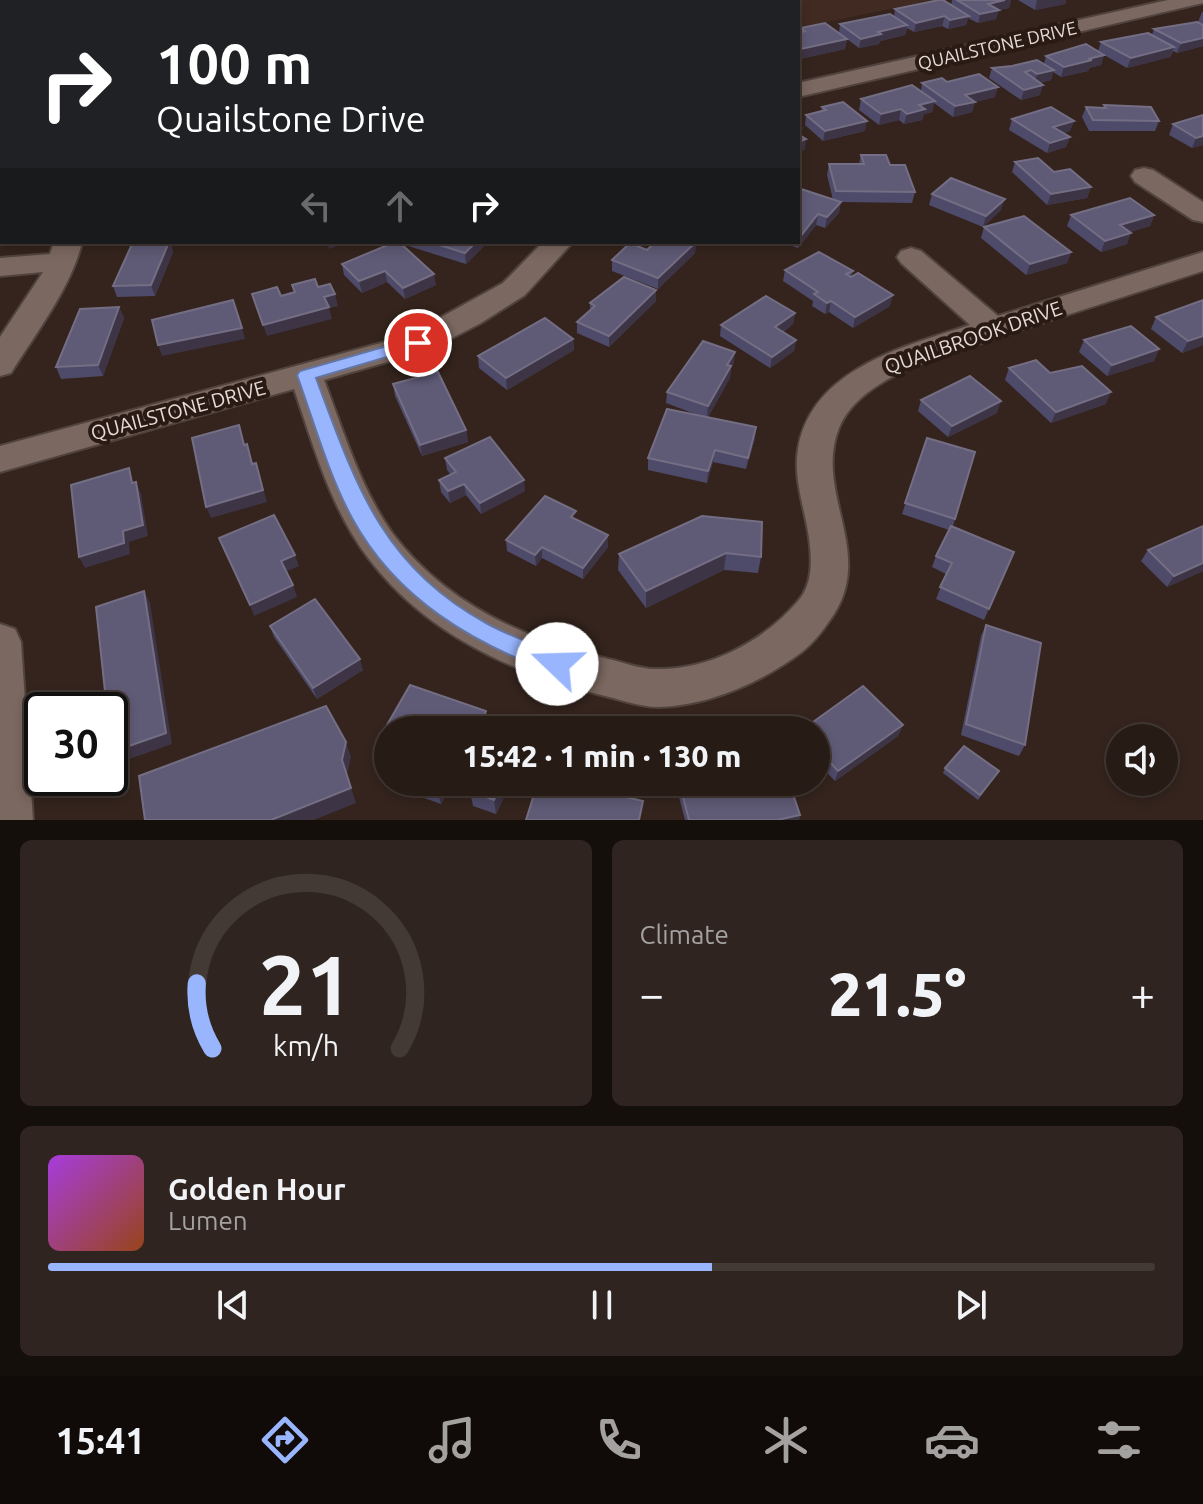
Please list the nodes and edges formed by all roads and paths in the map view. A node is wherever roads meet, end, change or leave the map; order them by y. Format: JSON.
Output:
{"nodes":[{"id":1,"x":1195,"y":0,"type":"edge"},
{"id":2,"x":800,"y":90,"type":"edge"},
{"id":3,"x":1144,"y":176,"type":"dead end"},
{"id":4,"x":1203,"y":214,"type":"edge"},
{"id":5,"x":557,"y":244,"type":"edge"},
{"id":6,"x":65,"y":252,"type":"edge"},
{"id":7,"x":911,"y":257,"type":"dead end"},
{"id":8,"x":1203,"y":261,"type":"edge"},
{"id":9,"x":0,"y":267,"type":"edge"},
{"id":10,"x":992,"y":328,"type":"junction"},
{"id":11,"x":0,"y":365,"type":"edge"},
{"id":12,"x":306,"y":375,"type":"junction"},
{"id":13,"x":0,"y":459,"type":"edge"},
{"id":14,"x":0,"y":642,"type":"edge"},
{"id":15,"x":9,"y":820,"type":"edge"}],
"edges":[{"from":1,"to":2,"type":"street","name":"QUAILSTONE DRIVE"},
{"from":3,"to":4,"type":"street"},
{"from":5,"to":12,"type":"street","name":"QUAILSTONE DRIVE"},
{"from":6,"to":9,"type":"street"},
{"from":6,"to":11,"type":"street"},
{"from":7,"to":10,"type":"street"},
{"from":8,"to":10,"type":"street","name":"QUAILBROOK DRIVE"},
{"from":10,"to":12,"type":"street","name":"QUAILBROOK DRIVE"},
{"from":12,"to":13,"type":"street","name":"QUAILSTONE DRIVE"},
{"from":14,"to":15,"type":"street"}]}
